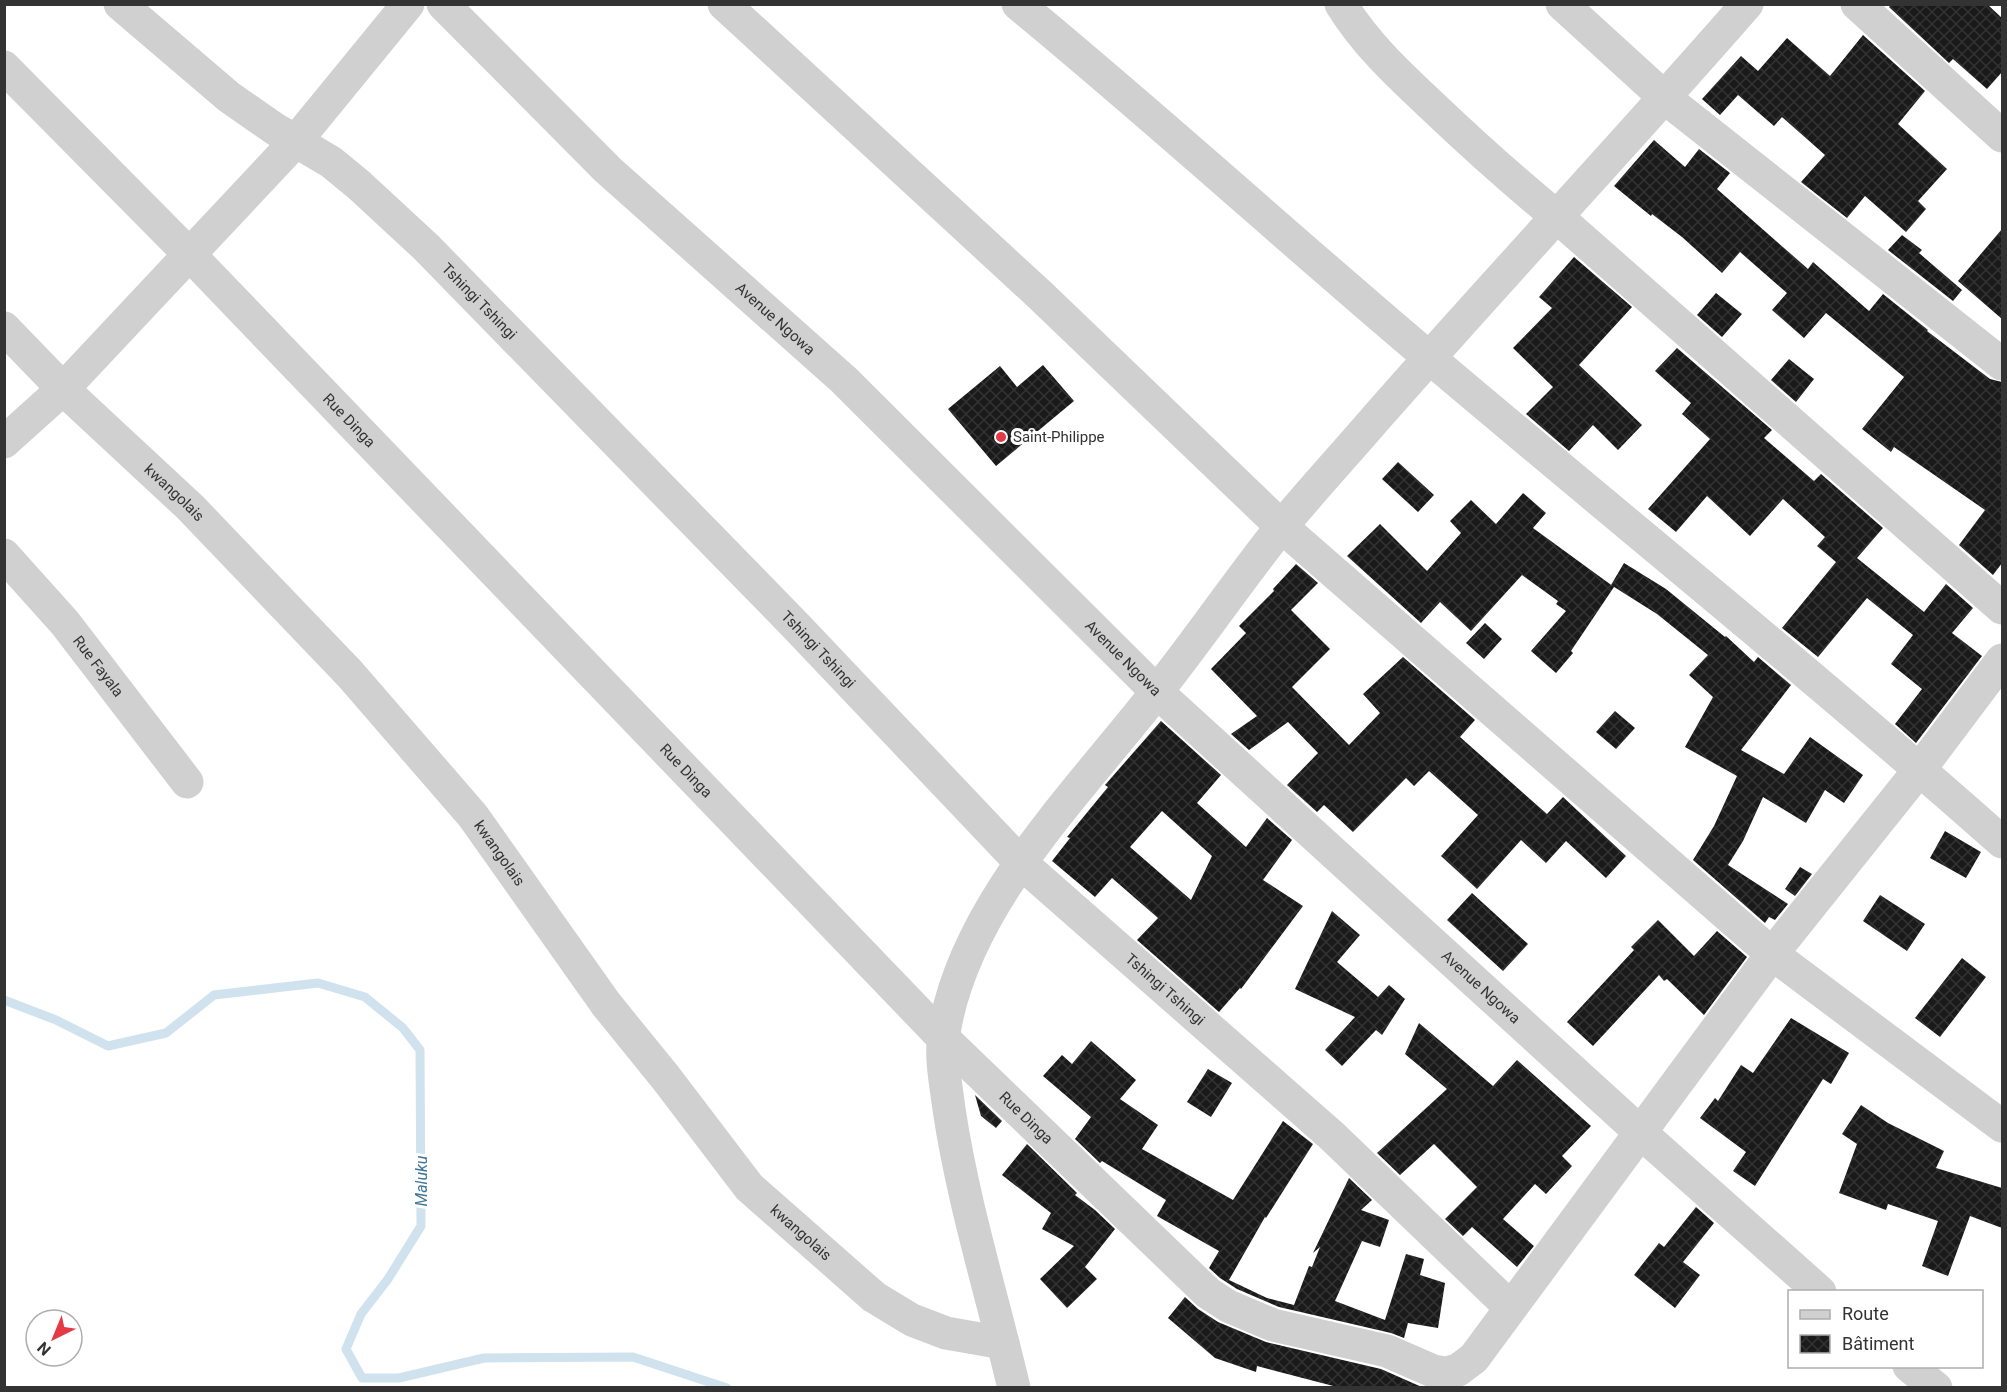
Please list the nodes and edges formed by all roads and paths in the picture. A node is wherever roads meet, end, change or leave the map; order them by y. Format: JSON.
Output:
{"nodes":[{"id":1,"x":120,"y":4,"type":"edge"},
{"id":2,"x":408,"y":4,"type":"edge"},
{"id":3,"x":443,"y":4,"type":"edge"},
{"id":4,"x":724,"y":4,"type":"edge"},
{"id":5,"x":1018,"y":4,"type":"edge"},
{"id":6,"x":1341,"y":4,"type":"edge"},
{"id":7,"x":1562,"y":4,"type":"edge"},
{"id":8,"x":1747,"y":4,"type":"edge"},
{"id":9,"x":1857,"y":4,"type":"edge"},
{"id":10,"x":4,"y":67,"type":"edge"},
{"id":11,"x":1665,"y":98,"type":"junction"},
{"id":12,"x":2002,"y":136,"type":"edge"},
{"id":13,"x":296,"y":141,"type":"junction"},
{"id":14,"x":1556,"y":216,"type":"junction"},
{"id":15,"x":189,"y":254,"type":"junction"},
{"id":16,"x":4,"y":328,"type":"edge"},
{"id":17,"x":1429,"y":358,"type":"junction"},
{"id":18,"x":2002,"y":364,"type":"edge"},
{"id":19,"x":63,"y":389,"type":"junction"},
{"id":20,"x":4,"y":442,"type":"edge"},
{"id":21,"x":1282,"y":527,"type":"junction"},
{"id":22,"x":4,"y":555,"type":"edge"},
{"id":23,"x":2002,"y":608,"type":"edge"},
{"id":24,"x":2002,"y":660,"type":"edge"},
{"id":25,"x":1157,"y":692,"type":"junction"},
{"id":26,"x":1920,"y":769,"type":"junction"},
{"id":27,"x":188,"y":782,"type":"dead end"},
{"id":28,"x":2002,"y":842,"type":"edge"},
{"id":29,"x":1020,"y":862,"type":"junction"},
{"id":30,"x":1772,"y":954,"type":"junction"},
{"id":31,"x":943,"y":1038,"type":"junction"},
{"id":32,"x":2002,"y":1126,"type":"edge"},
{"id":33,"x":1641,"y":1133,"type":"junction"},
{"id":34,"x":1818,"y":1290,"type":"edge"},
{"id":35,"x":1510,"y":1307,"type":"junction"},
{"id":36,"x":1003,"y":1342,"type":"junction"},
{"id":37,"x":1911,"y":1368,"type":"edge"},
{"id":38,"x":1014,"y":1388,"type":"edge"},
{"id":39,"x":1936,"y":1388,"type":"edge"}],
"edges":[{"from":1,"to":13,"type":"street","name":"Tshingi Tshingi"},
{"from":2,"to":13,"type":"street"},
{"from":3,"to":25,"type":"street","name":"Avenue Ngowa"},
{"from":4,"to":21,"type":"street"},
{"from":5,"to":17,"type":"street"},
{"from":6,"to":14,"type":"street"},
{"from":7,"to":11,"type":"street"},
{"from":8,"to":11,"type":"street"},
{"from":9,"to":12,"type":"street"},
{"from":10,"to":15,"type":"street","name":"Rue Dinga"},
{"from":11,"to":14,"type":"street"},
{"from":11,"to":18,"type":"street"},
{"from":13,"to":15,"type":"street"},
{"from":13,"to":29,"type":"street","name":"Tshingi Tshingi"},
{"from":14,"to":17,"type":"street"},
{"from":14,"to":23,"type":"street"},
{"from":15,"to":19,"type":"street"},
{"from":15,"to":31,"type":"street","name":"Rue Dinga"},
{"from":16,"to":19,"type":"street","name":"kwangolais"},
{"from":17,"to":21,"type":"street"},
{"from":17,"to":26,"type":"street"},
{"from":19,"to":20,"type":"street"},
{"from":19,"to":36,"type":"street","name":"kwangolais"},
{"from":21,"to":25,"type":"street"},
{"from":21,"to":30,"type":"street"},
{"from":22,"to":27,"type":"street","name":"Rue Fayala"},
{"from":24,"to":26,"type":"street"},
{"from":25,"to":29,"type":"street"},
{"from":25,"to":33,"type":"street","name":"Avenue Ngowa"},
{"from":26,"to":28,"type":"street"},
{"from":26,"to":30,"type":"street"},
{"from":29,"to":31,"type":"street"},
{"from":29,"to":35,"type":"street","name":"Tshingi Tshingi"},
{"from":30,"to":32,"type":"street"},
{"from":30,"to":33,"type":"street"},
{"from":31,"to":35,"type":"street","name":"Rue Dinga"},
{"from":31,"to":36,"type":"street"},
{"from":33,"to":34,"type":"street","name":"Avenue Ngowa"},
{"from":33,"to":35,"type":"street"},
{"from":36,"to":38,"type":"street"},
{"from":37,"to":39,"type":"street"}]}
